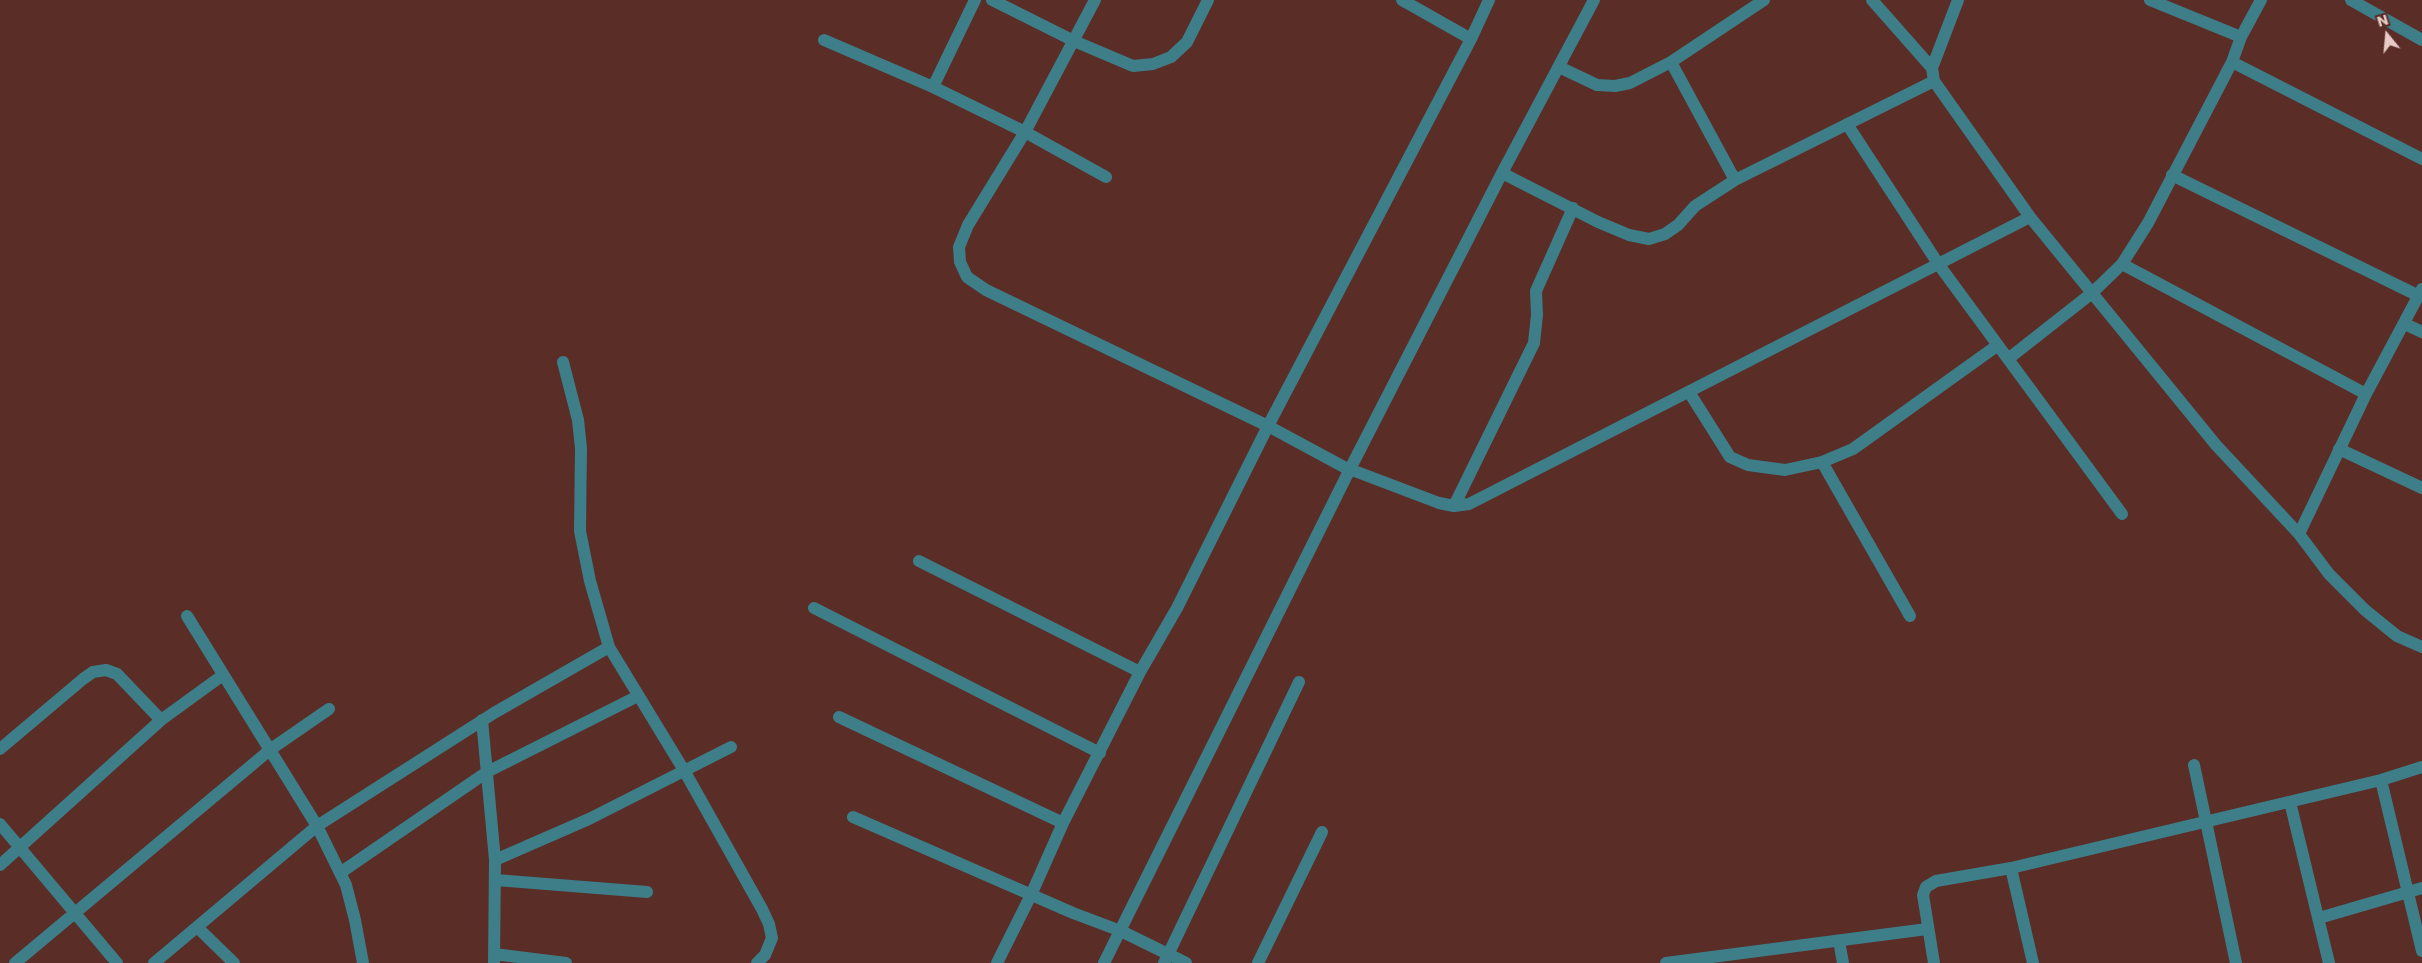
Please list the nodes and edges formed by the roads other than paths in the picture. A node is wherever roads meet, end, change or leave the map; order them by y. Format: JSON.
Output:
{"nodes":[{"id":1,"x":975,"y":0,"type":"edge"},
{"id":2,"x":992,"y":0,"type":"edge"},
{"id":3,"x":1095,"y":0,"type":"edge"},
{"id":4,"x":1208,"y":0,"type":"edge"},
{"id":5,"x":1402,"y":0,"type":"edge"},
{"id":6,"x":1489,"y":0,"type":"edge"},
{"id":7,"x":1594,"y":0,"type":"edge"},
{"id":8,"x":1764,"y":0,"type":"edge"},
{"id":9,"x":1872,"y":0,"type":"edge"},
{"id":10,"x":1958,"y":0,"type":"edge"},
{"id":11,"x":2150,"y":0,"type":"edge"},
{"id":12,"x":2261,"y":0,"type":"edge"},
{"id":13,"x":2351,"y":0,"type":"edge"},
{"id":14,"x":2241,"y":37,"type":"junction"},
{"id":15,"x":1471,"y":39,"type":"junction"},
{"id":16,"x":824,"y":40,"type":"dead end"},
{"id":17,"x":2422,"y":40,"type":"edge"},
{"id":18,"x":1074,"y":41,"type":"junction"},
{"id":19,"x":1671,"y":62,"type":"junction"},
{"id":20,"x":2232,"y":62,"type":"junction"},
{"id":21,"x":1559,"y":67,"type":"junction"},
{"id":22,"x":1933,"y":75,"type":"junction"},
{"id":23,"x":933,"y":87,"type":"junction"},
{"id":24,"x":1847,"y":124,"type":"junction"},
{"id":25,"x":1025,"y":132,"type":"junction"},
{"id":26,"x":2422,"y":159,"type":"edge"},
{"id":27,"x":1502,"y":173,"type":"junction"},
{"id":28,"x":2172,"y":175,"type":"junction"},
{"id":29,"x":1106,"y":177,"type":"dead end"},
{"id":30,"x":1736,"y":180,"type":"junction"},
{"id":31,"x":1573,"y":208,"type":"junction"},
{"id":32,"x":2030,"y":217,"type":"junction"},
{"id":33,"x":2122,"y":264,"type":"junction"},
{"id":34,"x":1939,"y":265,"type":"junction"},
{"id":35,"x":2420,"y":292,"type":"edge"},
{"id":36,"x":2092,"y":293,"type":"junction"},
{"id":37,"x":2405,"y":324,"type":"junction"},
{"id":38,"x":2422,"y":332,"type":"edge"},
{"id":39,"x":1998,"y":345,"type":"junction"},
{"id":40,"x":2008,"y":359,"type":"junction"},
{"id":41,"x":563,"y":362,"type":"dead end"},
{"id":42,"x":1689,"y":392,"type":"junction"},
{"id":43,"x":2366,"y":394,"type":"junction"},
{"id":44,"x":1268,"y":426,"type":"junction"},
{"id":45,"x":2339,"y":449,"type":"junction"},
{"id":46,"x":1822,"y":462,"type":"junction"},
{"id":47,"x":1347,"y":468,"type":"junction"},
{"id":48,"x":2422,"y":488,"type":"edge"},
{"id":49,"x":1454,"y":506,"type":"junction"},
{"id":50,"x":2122,"y":514,"type":"dead end"},
{"id":51,"x":2299,"y":534,"type":"junction"},
{"id":52,"x":919,"y":561,"type":"dead end"},
{"id":53,"x":814,"y":608,"type":"dead end"},
{"id":54,"x":188,"y":616,"type":"dead end"},
{"id":55,"x":1910,"y":616,"type":"dead end"},
{"id":56,"x":609,"y":647,"type":"junction"},
{"id":57,"x":2422,"y":647,"type":"edge"},
{"id":58,"x":1140,"y":672,"type":"junction"},
{"id":59,"x":223,"y":675,"type":"junction"},
{"id":60,"x":1299,"y":682,"type":"dead end"},
{"id":61,"x":638,"y":696,"type":"junction"},
{"id":62,"x":328,"y":709,"type":"dead end"},
{"id":63,"x":839,"y":717,"type":"dead end"},
{"id":64,"x":161,"y":720,"type":"junction"},
{"id":65,"x":482,"y":720,"type":"junction"},
{"id":66,"x":0,"y":748,"type":"edge"},
{"id":67,"x":271,"y":748,"type":"junction"},
{"id":68,"x":731,"y":748,"type":"dead end"},
{"id":69,"x":1100,"y":754,"type":"junction"},
{"id":70,"x":2194,"y":765,"type":"dead end"},
{"id":71,"x":2422,"y":767,"type":"edge"},
{"id":72,"x":487,"y":772,"type":"junction"},
{"id":73,"x":685,"y":772,"type":"junction"},
{"id":74,"x":2382,"y":780,"type":"junction"},
{"id":75,"x":2290,"y":802,"type":"junction"},
{"id":76,"x":853,"y":817,"type":"dead end"},
{"id":77,"x":2206,"y":820,"type":"junction"},
{"id":78,"x":1063,"y":823,"type":"junction"},
{"id":79,"x":0,"y":824,"type":"edge"},
{"id":80,"x":317,"y":826,"type":"junction"},
{"id":81,"x":1322,"y":832,"type":"dead end"},
{"id":82,"x":20,"y":848,"type":"junction"},
{"id":83,"x":495,"y":860,"type":"junction"},
{"id":84,"x":0,"y":865,"type":"edge"},
{"id":85,"x":2012,"y":868,"type":"junction"},
{"id":86,"x":340,"y":873,"type":"junction"},
{"id":87,"x":496,"y":880,"type":"junction"},
{"id":88,"x":2422,"y":888,"type":"edge"},
{"id":89,"x":646,"y":892,"type":"dead end"},
{"id":90,"x":2408,"y":892,"type":"junction"},
{"id":91,"x":1031,"y":895,"type":"junction"},
{"id":92,"x":73,"y":913,"type":"junction"},
{"id":93,"x":2320,"y":918,"type":"junction"},
{"id":94,"x":197,"y":927,"type":"junction"},
{"id":95,"x":1927,"y":929,"type":"junction"},
{"id":96,"x":1116,"y":930,"type":"junction"},
{"id":97,"x":1839,"y":941,"type":"junction"},
{"id":98,"x":2422,"y":951,"type":"edge"},
{"id":99,"x":1749,"y":958,"type":"edge"},
{"id":100,"x":494,"y":959,"type":"edge"},
{"id":101,"x":1167,"y":959,"type":"edge"},
{"id":102,"x":997,"y":962,"type":"edge"},
{"id":103,"x":15,"y":963,"type":"edge"},
{"id":104,"x":117,"y":963,"type":"edge"},
{"id":105,"x":154,"y":963,"type":"edge"},
{"id":106,"x":234,"y":963,"type":"edge"},
{"id":107,"x":363,"y":963,"type":"edge"},
{"id":108,"x":566,"y":963,"type":"edge"},
{"id":109,"x":757,"y":963,"type":"edge"},
{"id":110,"x":1104,"y":963,"type":"edge"},
{"id":111,"x":1186,"y":963,"type":"edge"},
{"id":112,"x":1258,"y":963,"type":"edge"},
{"id":113,"x":1666,"y":963,"type":"edge"},
{"id":114,"x":1843,"y":963,"type":"edge"},
{"id":115,"x":1934,"y":963,"type":"edge"},
{"id":116,"x":2033,"y":963,"type":"edge"},
{"id":117,"x":2236,"y":963,"type":"edge"},
{"id":118,"x":2329,"y":963,"type":"edge"}],
"edges":[{"from":1,"to":23,"type":"street"},
{"from":2,"to":18,"type":"street"},
{"from":3,"to":18,"type":"street"},
{"from":4,"to":18,"type":"street"},
{"from":5,"to":15,"type":"street"},
{"from":6,"to":15,"type":"street"},
{"from":7,"to":21,"type":"street"},
{"from":8,"to":19,"type":"street"},
{"from":9,"to":22,"type":"street"},
{"from":10,"to":22,"type":"street"},
{"from":11,"to":14,"type":"street"},
{"from":12,"to":14,"type":"street"},
{"from":13,"to":17,"type":"street"},
{"from":14,"to":20,"type":"street"},
{"from":15,"to":44,"type":"street"},
{"from":16,"to":23,"type":"street"},
{"from":18,"to":25,"type":"street"},
{"from":19,"to":21,"type":"street"},
{"from":19,"to":30,"type":"street"},
{"from":20,"to":26,"type":"street"},
{"from":20,"to":28,"type":"street"},
{"from":21,"to":27,"type":"street"},
{"from":22,"to":24,"type":"street"},
{"from":22,"to":32,"type":"street"},
{"from":23,"to":25,"type":"street"},
{"from":24,"to":30,"type":"street"},
{"from":24,"to":34,"type":"street"},
{"from":25,"to":29,"type":"street"},
{"from":25,"to":44,"type":"street"},
{"from":27,"to":31,"type":"street"},
{"from":27,"to":47,"type":"street"},
{"from":28,"to":33,"type":"street"},
{"from":28,"to":35,"type":"street"},
{"from":30,"to":31,"type":"street"},
{"from":31,"to":49,"type":"street"},
{"from":32,"to":34,"type":"street"},
{"from":32,"to":36,"type":"street"},
{"from":33,"to":36,"type":"street"},
{"from":33,"to":43,"type":"street"},
{"from":34,"to":39,"type":"street"},
{"from":34,"to":42,"type":"street"},
{"from":35,"to":37,"type":"street"},
{"from":36,"to":40,"type":"street"},
{"from":36,"to":51,"type":"street"},
{"from":37,"to":38,"type":"street"},
{"from":37,"to":43,"type":"street"},
{"from":39,"to":40,"type":"street"},
{"from":39,"to":46,"type":"street"},
{"from":40,"to":50,"type":"street"},
{"from":41,"to":56,"type":"street"},
{"from":42,"to":46,"type":"street"},
{"from":42,"to":49,"type":"street"},
{"from":43,"to":45,"type":"street"},
{"from":44,"to":47,"type":"street"},
{"from":44,"to":58,"type":"street"},
{"from":45,"to":48,"type":"street"},
{"from":45,"to":51,"type":"street"},
{"from":46,"to":55,"type":"street"},
{"from":47,"to":49,"type":"street"},
{"from":47,"to":96,"type":"street"},
{"from":51,"to":57,"type":"street"},
{"from":52,"to":58,"type":"street"},
{"from":53,"to":69,"type":"street"},
{"from":54,"to":59,"type":"street"},
{"from":56,"to":61,"type":"street"},
{"from":56,"to":65,"type":"street"},
{"from":58,"to":69,"type":"street"},
{"from":59,"to":64,"type":"street"},
{"from":59,"to":67,"type":"street"},
{"from":60,"to":101,"type":"street"},
{"from":61,"to":72,"type":"street"},
{"from":61,"to":73,"type":"street"},
{"from":62,"to":67,"type":"street"},
{"from":63,"to":78,"type":"street"},
{"from":64,"to":66,"type":"street"},
{"from":64,"to":82,"type":"street"},
{"from":65,"to":72,"type":"street"},
{"from":65,"to":80,"type":"street"},
{"from":67,"to":80,"type":"street"},
{"from":67,"to":92,"type":"street"},
{"from":68,"to":73,"type":"street"},
{"from":69,"to":78,"type":"street"},
{"from":70,"to":77,"type":"street"},
{"from":71,"to":74,"type":"street"},
{"from":72,"to":83,"type":"street"},
{"from":72,"to":86,"type":"street"},
{"from":73,"to":83,"type":"street"},
{"from":73,"to":109,"type":"street"},
{"from":74,"to":75,"type":"street"},
{"from":74,"to":90,"type":"street"},
{"from":75,"to":77,"type":"street"},
{"from":75,"to":93,"type":"street"},
{"from":76,"to":91,"type":"street"},
{"from":77,"to":85,"type":"street"},
{"from":77,"to":117,"type":"street"},
{"from":78,"to":91,"type":"street"},
{"from":79,"to":82,"type":"street"},
{"from":80,"to":86,"type":"street"},
{"from":80,"to":94,"type":"street"},
{"from":81,"to":112,"type":"street"},
{"from":82,"to":84,"type":"street"},
{"from":82,"to":92,"type":"street"},
{"from":83,"to":87,"type":"street"},
{"from":85,"to":95,"type":"street"},
{"from":85,"to":116,"type":"street"},
{"from":86,"to":107,"type":"street"},
{"from":87,"to":89,"type":"street"},
{"from":87,"to":100,"type":"street"},
{"from":88,"to":90,"type":"street"},
{"from":90,"to":93,"type":"street"},
{"from":90,"to":98,"type":"street"},
{"from":91,"to":96,"type":"street"},
{"from":91,"to":102,"type":"street"},
{"from":92,"to":103,"type":"street"},
{"from":92,"to":104,"type":"street"},
{"from":93,"to":118,"type":"street"},
{"from":94,"to":105,"type":"street"},
{"from":94,"to":106,"type":"street"},
{"from":95,"to":97,"type":"street"},
{"from":95,"to":115,"type":"street"},
{"from":96,"to":101,"type":"street"},
{"from":96,"to":110,"type":"street"},
{"from":97,"to":99,"type":"street"},
{"from":97,"to":114,"type":"street"},
{"from":99,"to":113,"type":"street"},
{"from":100,"to":108,"type":"street"},
{"from":101,"to":111,"type":"street"}]}
